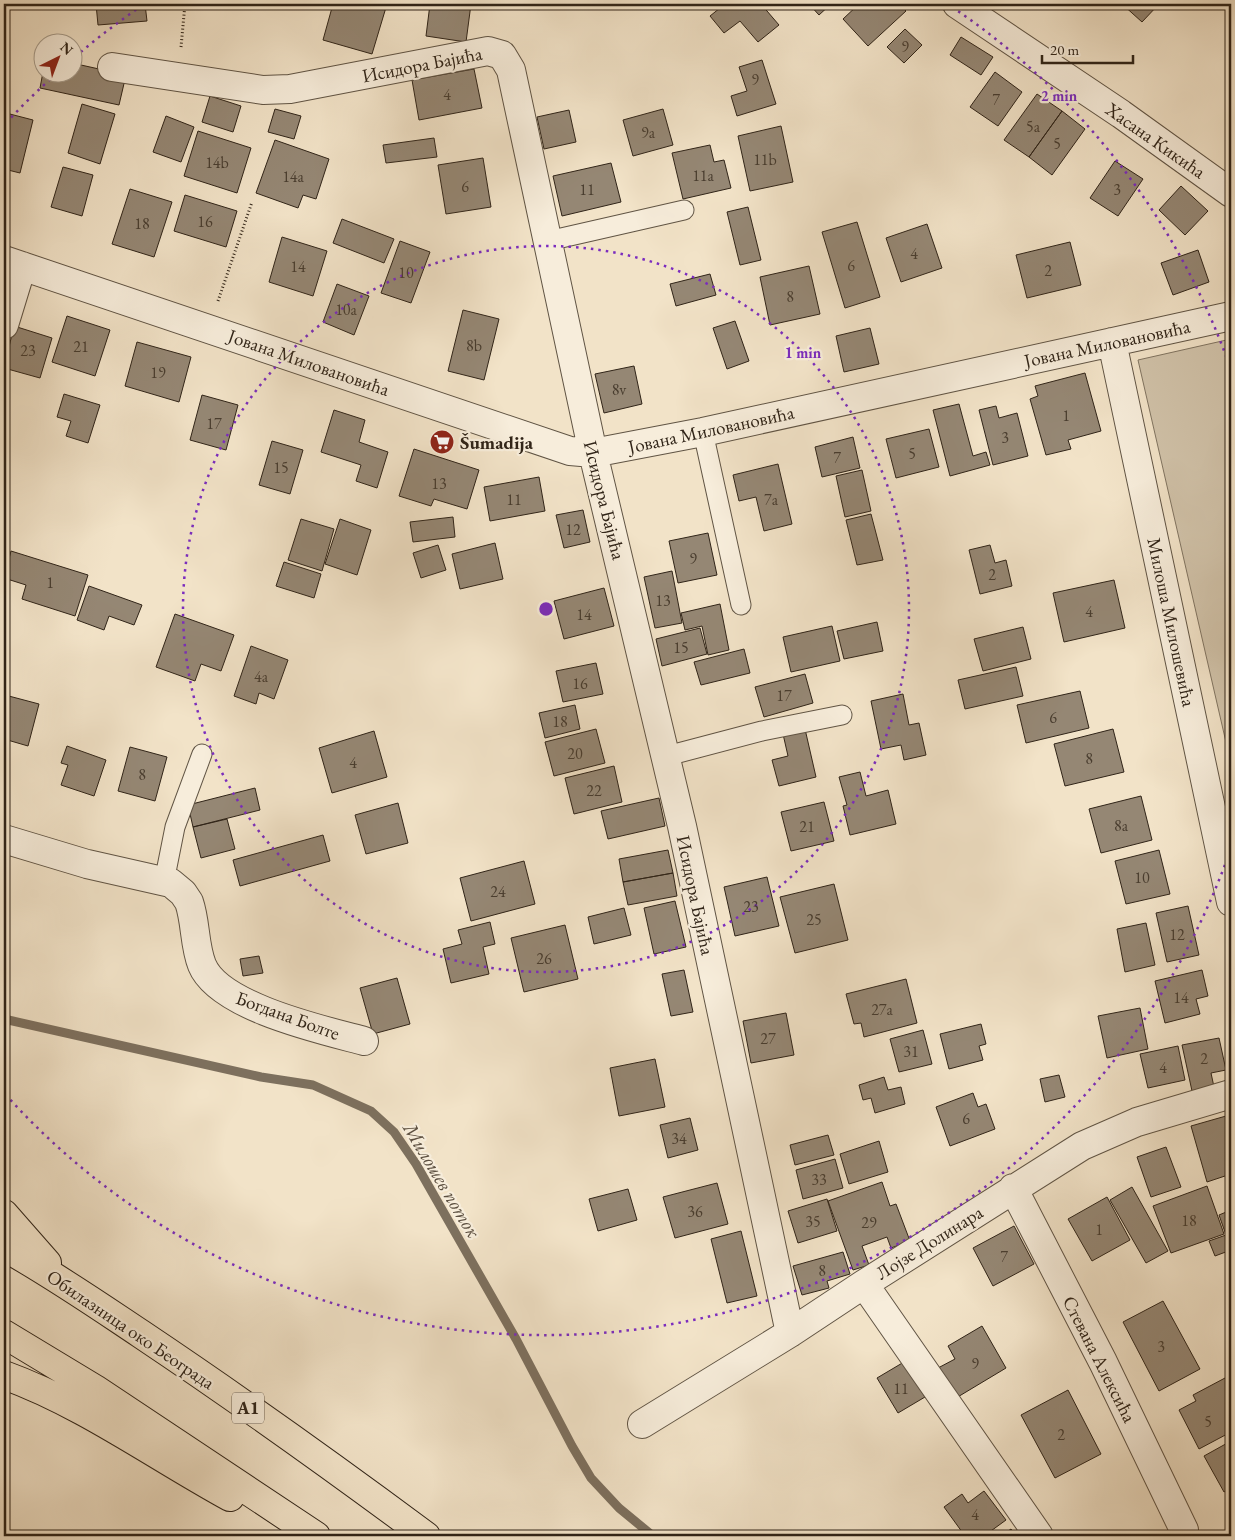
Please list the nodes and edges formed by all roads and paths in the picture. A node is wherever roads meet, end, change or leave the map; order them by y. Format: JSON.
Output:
{"nodes":[{"id":1,"x":185,"y":4,"type":"edge"},
{"id":2,"x":957,"y":4,"type":"edge"},
{"id":3,"x":112,"y":67,"type":"dead end"},
{"id":4,"x":179,"y":78,"type":"junction"},
{"id":5,"x":1231,"y":193,"type":"edge"},
{"id":6,"x":252,"y":202,"type":"dead end"},
{"id":7,"x":684,"y":210,"type":"dead end"},
{"id":8,"x":548,"y":241,"type":"junction"},
{"id":9,"x":13,"y":263,"type":"edge"},
{"id":10,"x":1231,"y":316,"type":"edge"},
{"id":11,"x":4,"y":325,"type":"edge"},
{"id":12,"x":209,"y":327,"type":"junction"},
{"id":13,"x":1112,"y":342,"type":"junction"},
{"id":14,"x":703,"y":432,"type":"junction"},
{"id":15,"x":593,"y":453,"type":"junction"},
{"id":16,"x":741,"y":605,"type":"dead end"},
{"id":17,"x":842,"y":715,"type":"dead end"},
{"id":18,"x":202,"y":754,"type":"dead end"},
{"id":19,"x":667,"y":756,"type":"junction"},
{"id":20,"x":4,"y":839,"type":"edge"},
{"id":21,"x":164,"y":882,"type":"junction"},
{"id":22,"x":1231,"y":902,"type":"edge"},
{"id":23,"x":364,"y":1041,"type":"dead end"},
{"id":24,"x":1231,"y":1094,"type":"edge"},
{"id":25,"x":1013,"y":1188,"type":"junction"},
{"id":26,"x":4,"y":1214,"type":"edge"},
{"id":27,"x":4,"y":1247,"type":"edge"},
{"id":28,"x":66,"y":1284,"type":"junction"},
{"id":29,"x":864,"y":1284,"type":"junction"},
{"id":30,"x":4,"y":1334,"type":"edge"},
{"id":31,"x":790,"y":1334,"type":"junction"},
{"id":32,"x":4,"y":1376,"type":"edge"},
{"id":33,"x":642,"y":1424,"type":"dead end"},
{"id":34,"x":1184,"y":1530,"type":"dead end"},
{"id":35,"x":310,"y":1532,"type":"edge"},
{"id":36,"x":426,"y":1536,"type":"edge"},
{"id":37,"x":1039,"y":1536,"type":"edge"}],
"edges":[{"from":1,"to":4,"type":"path"},
{"from":2,"to":5,"type":"street","name":"Хасана Кикића"},
{"from":3,"to":4,"type":"street","name":"Исидора Бајића"},
{"from":4,"to":8,"type":"street","name":"Исидора Бајића"},
{"from":6,"to":12,"type":"path"},
{"from":7,"to":8,"type":"lane"},
{"from":8,"to":15,"type":"street","name":"Исидора Бајића"},
{"from":9,"to":11,"type":"street"},
{"from":9,"to":12,"type":"street","name":"Јована Миловановића"},
{"from":10,"to":13,"type":"street","name":"Јована Миловановића"},
{"from":12,"to":15,"type":"street","name":"Јована Миловановића"},
{"from":13,"to":14,"type":"street","name":"Јована Миловановића"},
{"from":13,"to":22,"type":"street","name":"Милоша Милошевића"},
{"from":14,"to":15,"type":"street","name":"Јована Миловановића"},
{"from":14,"to":16,"type":"lane"},
{"from":15,"to":19,"type":"street","name":"Исидора Бајића"},
{"from":17,"to":19,"type":"lane"},
{"from":18,"to":21,"type":"lane"},
{"from":19,"to":31,"type":"street","name":"Исидора Бајића"},
{"from":20,"to":21,"type":"street","name":"Богдана Болте"},
{"from":21,"to":23,"type":"street","name":"Богдана Болте"},
{"from":24,"to":25,"type":"street","name":"Лојзе Долинара"},
{"from":25,"to":29,"type":"street","name":"Лојзе Долинара"},
{"from":25,"to":34,"type":"street","name":"Стевана Алексића"},
{"from":26,"to":28,"type":"highway"},
{"from":27,"to":28,"type":"highway","name":"Обилазница око Београда","number":"A1"},
{"from":28,"to":36,"type":"highway","name":"Обилазница око Београда","number":"A1"},
{"from":29,"to":31,"type":"street","name":"Лојзе Долинара"},
{"from":29,"to":37,"type":"street"},
{"from":30,"to":35,"type":"highway"},
{"from":31,"to":33,"type":"street","name":"Лојзе Долинара"},
{"from":32,"to":35,"type":"highway"}]}
